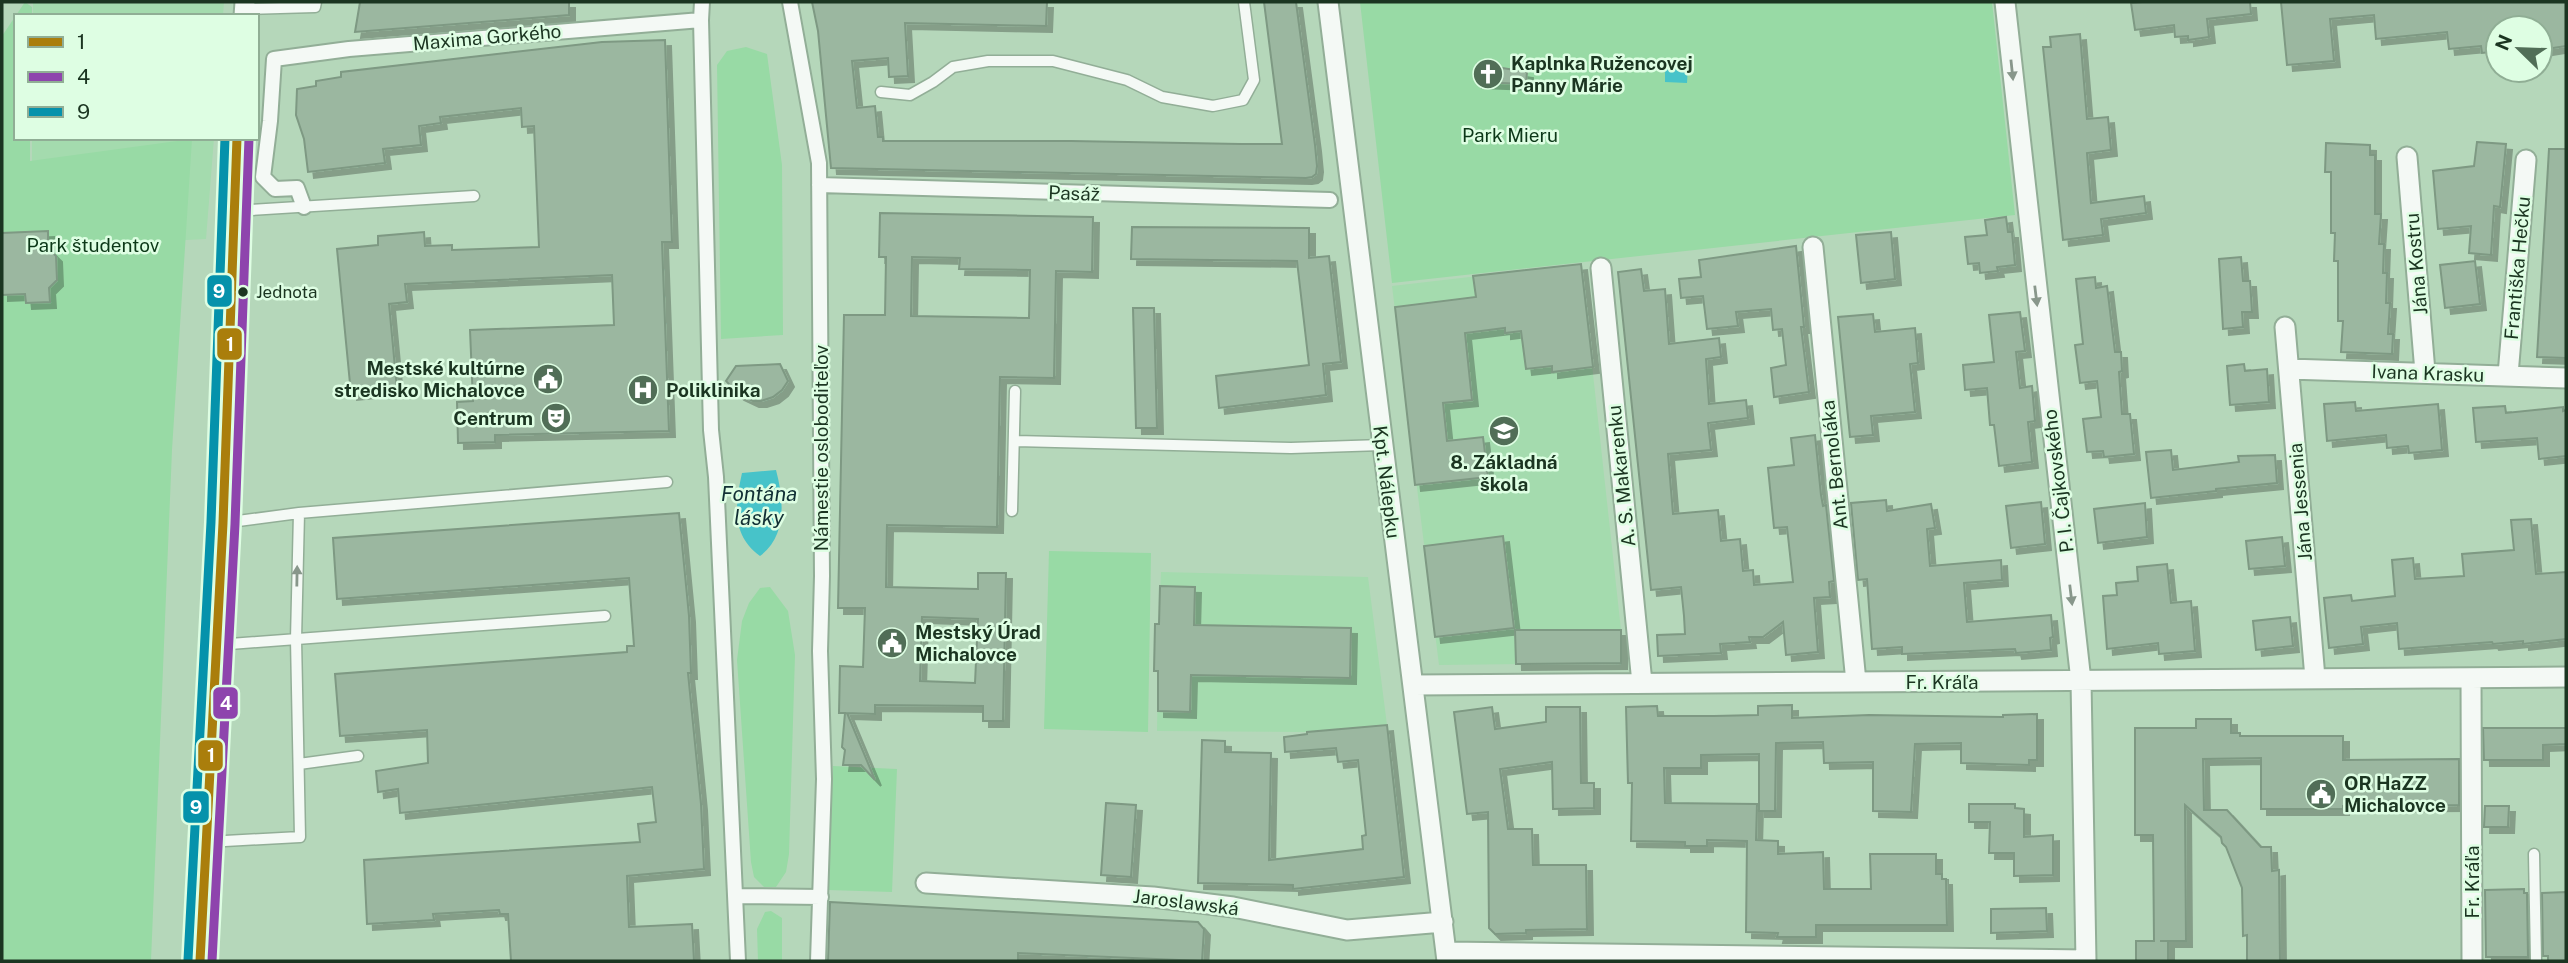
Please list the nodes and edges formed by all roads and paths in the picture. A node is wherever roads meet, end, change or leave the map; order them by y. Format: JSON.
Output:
{"nodes":[{"id":1,"x":316,"y":2,"type":"edge"},
{"id":2,"x":702,"y":2,"type":"edge"},
{"id":3,"x":790,"y":2,"type":"edge"},
{"id":4,"x":1244,"y":2,"type":"edge"},
{"id":5,"x":1328,"y":2,"type":"edge"},
{"id":6,"x":2005,"y":2,"type":"edge"},
{"id":7,"x":244,"y":9,"type":"edge"},
{"id":8,"x":701,"y":20,"type":"junction"},
{"id":9,"x":881,"y":92,"type":"dead end"},
{"id":10,"x":237,"y":140,"type":"edge"},
{"id":11,"x":2407,"y":157,"type":"dead end"},
{"id":12,"x":2526,"y":160,"type":"dead end"},
{"id":13,"x":819,"y":185,"type":"junction"},
{"id":14,"x":474,"y":196,"type":"dead end"},
{"id":15,"x":1330,"y":200,"type":"dead end"},
{"id":16,"x":304,"y":207,"type":"junction"},
{"id":17,"x":233,"y":211,"type":"junction"},
{"id":18,"x":1813,"y":247,"type":"dead end"},
{"id":19,"x":1601,"y":268,"type":"dead end"},
{"id":20,"x":2285,"y":327,"type":"dead end"},
{"id":21,"x":2289,"y":369,"type":"junction"},
{"id":22,"x":2425,"y":372,"type":"junction"},
{"id":23,"x":2508,"y":375,"type":"junction"},
{"id":24,"x":2566,"y":378,"type":"edge"},
{"id":25,"x":1015,"y":391,"type":"dead end"},
{"id":26,"x":1014,"y":441,"type":"junction"},
{"id":27,"x":1382,"y":445,"type":"junction"},
{"id":28,"x":667,"y":482,"type":"dead end"},
{"id":29,"x":1012,"y":511,"type":"dead end"},
{"id":30,"x":299,"y":513,"type":"junction"},
{"id":31,"x":223,"y":523,"type":"junction"},
{"id":32,"x":605,"y":616,"type":"dead end"},
{"id":33,"x":296,"y":639,"type":"junction"},
{"id":34,"x":217,"y":645,"type":"junction"},
{"id":35,"x":2566,"y":677,"type":"edge"},
{"id":36,"x":2315,"y":678,"type":"junction"},
{"id":37,"x":2471,"y":678,"type":"junction"},
{"id":38,"x":2081,"y":681,"type":"junction"},
{"id":39,"x":1856,"y":682,"type":"junction"},
{"id":40,"x":1642,"y":683,"type":"junction"},
{"id":41,"x":1413,"y":685,"type":"junction"},
{"id":42,"x":358,"y":756,"type":"dead end"},
{"id":43,"x":299,"y":764,"type":"junction"},
{"id":44,"x":207,"y":842,"type":"junction"},
{"id":45,"x":2534,"y":854,"type":"dead end"},
{"id":46,"x":926,"y":883,"type":"dead end"},
{"id":47,"x":735,"y":895,"type":"junction"},
{"id":48,"x":821,"y":897,"type":"junction"},
{"id":49,"x":1443,"y":922,"type":"junction"},
{"id":50,"x":1447,"y":957,"type":"edge"},
{"id":51,"x":2086,"y":960,"type":"edge"},
{"id":52,"x":200,"y":961,"type":"edge"},
{"id":53,"x":738,"y":961,"type":"edge"},
{"id":54,"x":818,"y":961,"type":"edge"},
{"id":55,"x":2472,"y":961,"type":"edge"},
{"id":56,"x":2536,"y":961,"type":"edge"}],
"edges":[{"from":1,"to":7,"type":"lane"},
{"from":2,"to":8,"type":"street"},
{"from":3,"to":13,"type":"street","name":"Námestie osloboditeľov"},
{"from":4,"to":9,"type":"lane"},
{"from":5,"to":27,"type":"street","name":"Kpt. Nálepku"},
{"from":6,"to":38,"type":"street","name":"P. I. Čajkovského","one_way":true},
{"from":8,"to":16,"type":"street","name":"Maxima Gorkého"},
{"from":8,"to":47,"type":"street"},
{"from":10,"to":17,"type":"street"},
{"from":11,"to":22,"type":"street","name":"Jána Kostru"},
{"from":12,"to":23,"type":"street","name":"Františka Hečku"},
{"from":13,"to":15,"type":"street","name":"Pasáž"},
{"from":13,"to":48,"type":"street","name":"Námestie osloboditeľov"},
{"from":14,"to":16,"type":"lane"},
{"from":16,"to":17,"type":"lane"},
{"from":17,"to":31,"type":"street"},
{"from":18,"to":39,"type":"street","name":"Ant. Bernoláka"},
{"from":19,"to":40,"type":"street","name":"A. S. Makarenku"},
{"from":20,"to":21,"type":"street","name":"Jána Jessenia"},
{"from":21,"to":22,"type":"street","name":"Ivana Krasku"},
{"from":21,"to":36,"type":"street","name":"Jána Jessenia"},
{"from":22,"to":23,"type":"street","name":"Ivana Krasku"},
{"from":23,"to":24,"type":"street","name":"Ivana Krasku"},
{"from":25,"to":26,"type":"lane"},
{"from":26,"to":27,"type":"lane"},
{"from":26,"to":29,"type":"lane"},
{"from":27,"to":41,"type":"street","name":"Kpt. Nálepku"},
{"from":28,"to":30,"type":"lane"},
{"from":30,"to":31,"type":"lane"},
{"from":33,"to":30,"type":"lane","one_way":true},
{"from":31,"to":34,"type":"street"},
{"from":32,"to":33,"type":"lane"},
{"from":33,"to":34,"type":"lane"},
{"from":33,"to":43,"type":"lane"},
{"from":34,"to":44,"type":"street"},
{"from":35,"to":37,"type":"street","name":"Fr. Kráľa"},
{"from":36,"to":37,"type":"street","name":"Fr. Kráľa"},
{"from":36,"to":38,"type":"street","name":"Fr. Kráľa"},
{"from":37,"to":55,"type":"street","name":"Fr. Kráľa"},
{"from":38,"to":39,"type":"street","name":"Fr. Kráľa"},
{"from":38,"to":51,"type":"street","name":"P. I. Čajkovského"},
{"from":39,"to":40,"type":"street","name":"Fr. Kráľa"},
{"from":40,"to":41,"type":"street","name":"Fr. Kráľa"},
{"from":41,"to":49,"type":"street","name":"Kpt. Nálepku"},
{"from":42,"to":43,"type":"lane"},
{"from":43,"to":44,"type":"lane"},
{"from":44,"to":52,"type":"street"},
{"from":45,"to":56,"type":"lane"},
{"from":46,"to":49,"type":"street","name":"Jaroslawská"},
{"from":47,"to":48,"type":"street"},
{"from":47,"to":53,"type":"street"},
{"from":48,"to":54,"type":"street","name":"Námestie osloboditeľov"},
{"from":49,"to":50,"type":"street","name":"Kpt. Nálepku"},
{"from":50,"to":51,"type":"street"}]}
